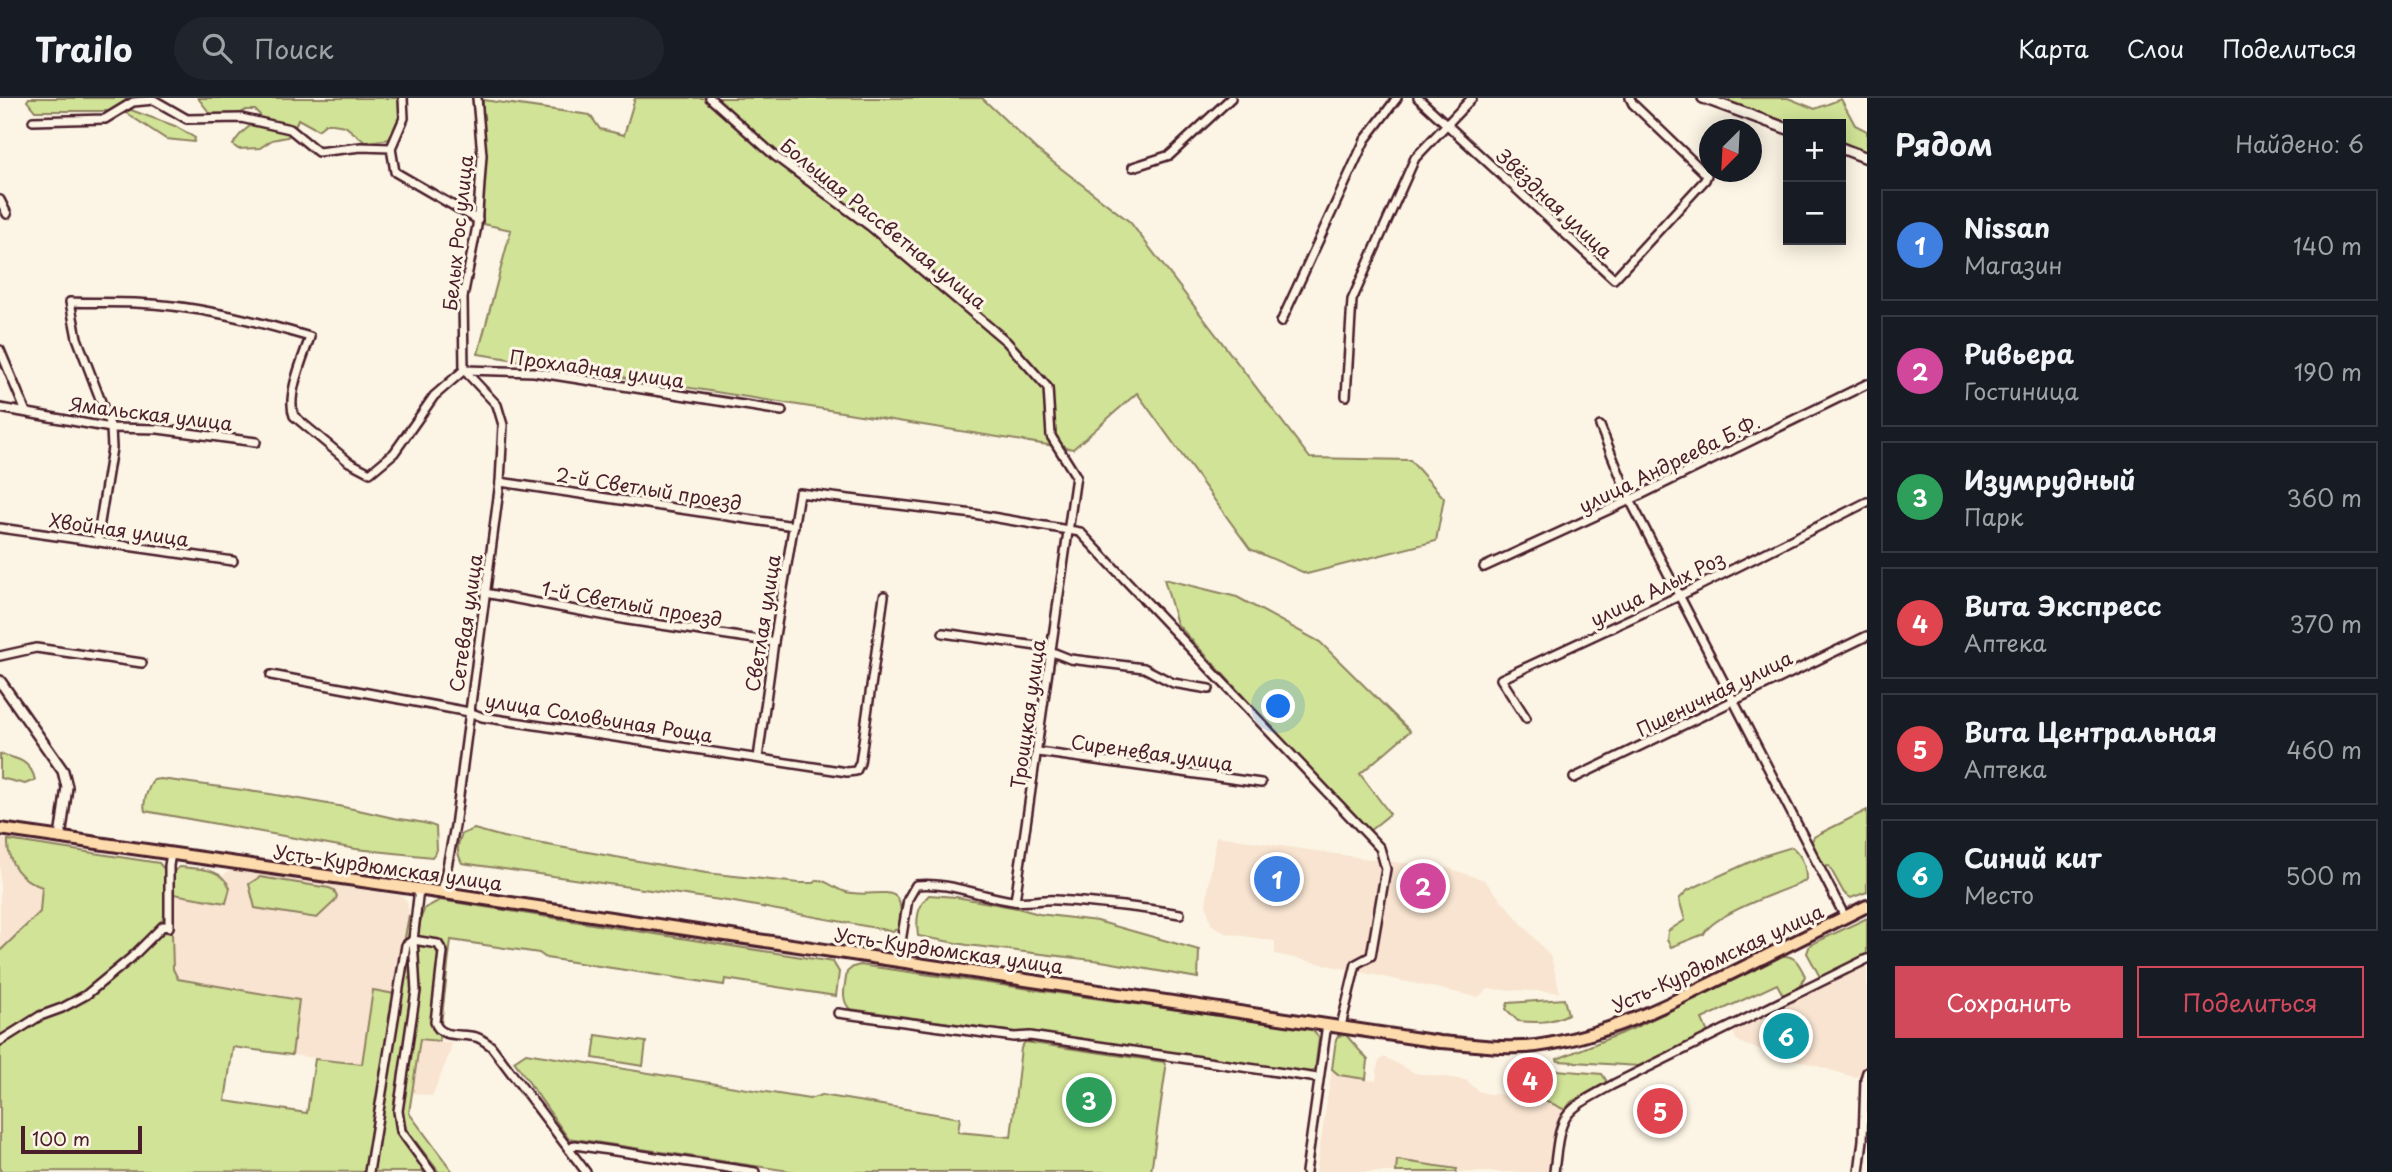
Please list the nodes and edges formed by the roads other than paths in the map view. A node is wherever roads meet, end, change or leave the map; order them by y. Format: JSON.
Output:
{"nodes":[{"id":1,"x":403,"y":98,"type":"edge"},
{"id":2,"x":477,"y":98,"type":"edge"},
{"id":3,"x":710,"y":98,"type":"edge"},
{"id":4,"x":1231,"y":98,"type":"edge"},
{"id":5,"x":1397,"y":98,"type":"edge"},
{"id":6,"x":1418,"y":98,"type":"edge"},
{"id":7,"x":1472,"y":98,"type":"edge"},
{"id":8,"x":1630,"y":98,"type":"edge"},
{"id":9,"x":1703,"y":98,"type":"edge"},
{"id":10,"x":1221,"y":101,"type":"edge"},
{"id":11,"x":1722,"y":101,"type":"edge"},
{"id":12,"x":33,"y":121,"type":"dead end"},
{"id":13,"x":1447,"y":125,"type":"junction"},
{"id":14,"x":1783,"y":127,"type":"edge"},
{"id":15,"x":391,"y":148,"type":"junction"},
{"id":16,"x":1846,"y":150,"type":"edge"},
{"id":17,"x":1867,"y":158,"type":"edge"},
{"id":18,"x":1133,"y":167,"type":"dead end"},
{"id":19,"x":0,"y":200,"type":"edge"},
{"id":20,"x":8,"y":214,"type":"dead end"},
{"id":21,"x":478,"y":220,"type":"junction"},
{"id":22,"x":1281,"y":322,"type":"dead end"},
{"id":23,"x":0,"y":350,"type":"edge"},
{"id":24,"x":464,"y":370,"type":"junction"},
{"id":25,"x":1867,"y":384,"type":"edge"},
{"id":26,"x":1346,"y":396,"type":"dead end"},
{"id":27,"x":0,"y":408,"type":"edge"},
{"id":28,"x":782,"y":411,"type":"dead end"},
{"id":29,"x":26,"y":412,"type":"junction"},
{"id":30,"x":1600,"y":426,"type":"dead end"},
{"id":31,"x":111,"y":428,"type":"junction"},
{"id":32,"x":256,"y":442,"type":"dead end"},
{"id":33,"x":500,"y":482,"type":"junction"},
{"id":34,"x":1630,"y":500,"type":"junction"},
{"id":35,"x":1867,"y":502,"type":"edge"},
{"id":36,"x":794,"y":526,"type":"junction"},
{"id":37,"x":0,"y":528,"type":"edge"},
{"id":38,"x":1068,"y":530,"type":"junction"},
{"id":39,"x":97,"y":541,"type":"junction"},
{"id":40,"x":233,"y":561,"type":"dead end"},
{"id":41,"x":1483,"y":567,"type":"dead end"},
{"id":42,"x":485,"y":593,"type":"junction"},
{"id":43,"x":1681,"y":595,"type":"junction"},
{"id":44,"x":884,"y":596,"type":"dead end"},
{"id":45,"x":943,"y":633,"type":"dead end"},
{"id":46,"x":1867,"y":636,"type":"edge"},
{"id":47,"x":774,"y":642,"type":"junction"},
{"id":48,"x":1052,"y":652,"type":"junction"},
{"id":49,"x":0,"y":656,"type":"edge"},
{"id":50,"x":142,"y":663,"type":"dead end"},
{"id":51,"x":271,"y":675,"type":"dead end"},
{"id":52,"x":0,"y":681,"type":"edge"},
{"id":53,"x":1209,"y":689,"type":"dead end"},
{"id":54,"x":1734,"y":701,"type":"junction"},
{"id":55,"x":469,"y":712,"type":"junction"},
{"id":56,"x":1526,"y":718,"type":"dead end"},
{"id":57,"x":1038,"y":752,"type":"junction"},
{"id":58,"x":758,"y":758,"type":"junction"},
{"id":59,"x":1574,"y":778,"type":"dead end"},
{"id":60,"x":1261,"y":783,"type":"dead end"},
{"id":61,"x":0,"y":829,"type":"edge"},
{"id":62,"x":60,"y":838,"type":"junction"},
{"id":63,"x":171,"y":853,"type":"junction"},
{"id":64,"x":419,"y":889,"type":"junction"},
{"id":65,"x":442,"y":892,"type":"junction"},
{"id":66,"x":1015,"y":901,"type":"junction"},
{"id":67,"x":1867,"y":906,"type":"edge"},
{"id":68,"x":1180,"y":914,"type":"dead end"},
{"id":69,"x":1845,"y":917,"type":"junction"},
{"id":70,"x":413,"y":940,"type":"junction"},
{"id":71,"x":1867,"y":959,"type":"edge"},
{"id":72,"x":898,"y":960,"type":"junction"},
{"id":73,"x":838,"y":1013,"type":"dead end"},
{"id":74,"x":1327,"y":1024,"type":"junction"},
{"id":75,"x":1341,"y":1026,"type":"junction"},
{"id":76,"x":0,"y":1041,"type":"edge"},
{"id":77,"x":1867,"y":1072,"type":"edge"},
{"id":78,"x":1318,"y":1078,"type":"junction"},
{"id":79,"x":1866,"y":1089,"type":"edge"},
{"id":80,"x":570,"y":1149,"type":"junction"},
{"id":81,"x":369,"y":1172,"type":"edge"},
{"id":82,"x":431,"y":1172,"type":"edge"},
{"id":83,"x":586,"y":1172,"type":"edge"},
{"id":84,"x":755,"y":1172,"type":"edge"},
{"id":85,"x":1306,"y":1172,"type":"edge"},
{"id":86,"x":1553,"y":1172,"type":"edge"},
{"id":87,"x":1859,"y":1172,"type":"edge"}],
"edges":[{"from":1,"to":15,"type":"street"},
{"from":2,"to":21,"type":"street","name":"Белых Рос улица"},
{"from":3,"to":38,"type":"street","name":"Большая Рассветная улица"},
{"from":4,"to":10,"type":"street"},
{"from":5,"to":22,"type":"street"},
{"from":6,"to":13,"type":"street"},
{"from":7,"to":13,"type":"street"},
{"from":8,"to":13,"type":"street","name":"Звёздная улица"},
{"from":9,"to":11,"type":"street"},
{"from":10,"to":18,"type":"street"},
{"from":11,"to":14,"type":"street"},
{"from":12,"to":15,"type":"street"},
{"from":13,"to":26,"type":"street"},
{"from":15,"to":21,"type":"street"},
{"from":16,"to":17,"type":"street"},
{"from":19,"to":20,"type":"street"},
{"from":21,"to":24,"type":"street","name":"Белых Рос улица"},
{"from":23,"to":29,"type":"street"},
{"from":24,"to":28,"type":"street","name":"Прохладная улица"},
{"from":24,"to":31,"type":"street"},
{"from":24,"to":33,"type":"street","name":"Сетевая улица"},
{"from":25,"to":34,"type":"street","name":"улица Андреева Б.Ф."},
{"from":27,"to":29,"type":"street","name":"Ямальская улица"},
{"from":29,"to":31,"type":"street","name":"Ямальская улица"},
{"from":30,"to":34,"type":"street"},
{"from":31,"to":32,"type":"street","name":"Ямальская улица"},
{"from":31,"to":39,"type":"street"},
{"from":33,"to":36,"type":"street","name":"2-й Светлый проезд"},
{"from":33,"to":42,"type":"street","name":"Сетевая улица"},
{"from":34,"to":41,"type":"street","name":"улица Андреева Б.Ф."},
{"from":34,"to":43,"type":"street"},
{"from":35,"to":43,"type":"street","name":"улица Алых Роз"},
{"from":36,"to":38,"type":"street","name":"Светлая улица"},
{"from":36,"to":47,"type":"street","name":"Светлая улица"},
{"from":37,"to":39,"type":"street","name":"Хвойная улица"},
{"from":38,"to":48,"type":"street","name":"Троицкая улица"},
{"from":38,"to":75,"type":"street"},
{"from":39,"to":40,"type":"street","name":"Хвойная улица"},
{"from":42,"to":47,"type":"street","name":"1-й Светлый проезд"},
{"from":42,"to":55,"type":"street","name":"Сетевая улица"},
{"from":43,"to":54,"type":"street"},
{"from":43,"to":56,"type":"street","name":"улица Алых Роз"},
{"from":44,"to":58,"type":"street","name":"улица Соловьиная Роща"},
{"from":45,"to":48,"type":"street"},
{"from":46,"to":54,"type":"street","name":"Пшеничная улица"},
{"from":47,"to":58,"type":"street","name":"Светлая улица"},
{"from":48,"to":53,"type":"street"},
{"from":48,"to":57,"type":"street","name":"Троицкая улица"},
{"from":49,"to":50,"type":"street"},
{"from":51,"to":55,"type":"street","name":"улица Соловьиная Роща"},
{"from":52,"to":62,"type":"street"},
{"from":54,"to":59,"type":"street","name":"Пшеничная улица"},
{"from":54,"to":69,"type":"street"},
{"from":55,"to":58,"type":"street","name":"улица Соловьиная Роща"},
{"from":55,"to":65,"type":"street","name":"Сетевая улица"},
{"from":57,"to":60,"type":"street","name":"Сиреневая улица"},
{"from":57,"to":66,"type":"street","name":"Троицкая улица"},
{"from":61,"to":62,"type":"main road","name":"Усть-Курдюмская улица"},
{"from":62,"to":63,"type":"main road","name":"Усть-Курдюмская улица"},
{"from":63,"to":64,"type":"main road","name":"Усть-Курдюмская улица"},
{"from":63,"to":76,"type":"street"},
{"from":64,"to":65,"type":"main road","name":"Усть-Курдюмская улица"},
{"from":64,"to":70,"type":"street"},
{"from":65,"to":72,"type":"main road","name":"Усть-Курдюмская улица"},
{"from":66,"to":68,"type":"street"},
{"from":66,"to":72,"type":"street"},
{"from":67,"to":69,"type":"main road","name":"Усть-Курдюмская улица"},
{"from":69,"to":75,"type":"main road","name":"Усть-Курдюмская улица"},
{"from":70,"to":80,"type":"street"},
{"from":70,"to":81,"type":"street"},
{"from":70,"to":82,"type":"street"},
{"from":71,"to":86,"type":"street"},
{"from":72,"to":74,"type":"main road","name":"Усть-Курдюмская улица"},
{"from":73,"to":78,"type":"street"},
{"from":74,"to":75,"type":"main road","name":"Усть-Курдюмская улица"},
{"from":74,"to":78,"type":"street"},
{"from":77,"to":79,"type":"street"},
{"from":78,"to":85,"type":"street"},
{"from":79,"to":87,"type":"street"},
{"from":80,"to":83,"type":"street"},
{"from":80,"to":84,"type":"street"}]}
